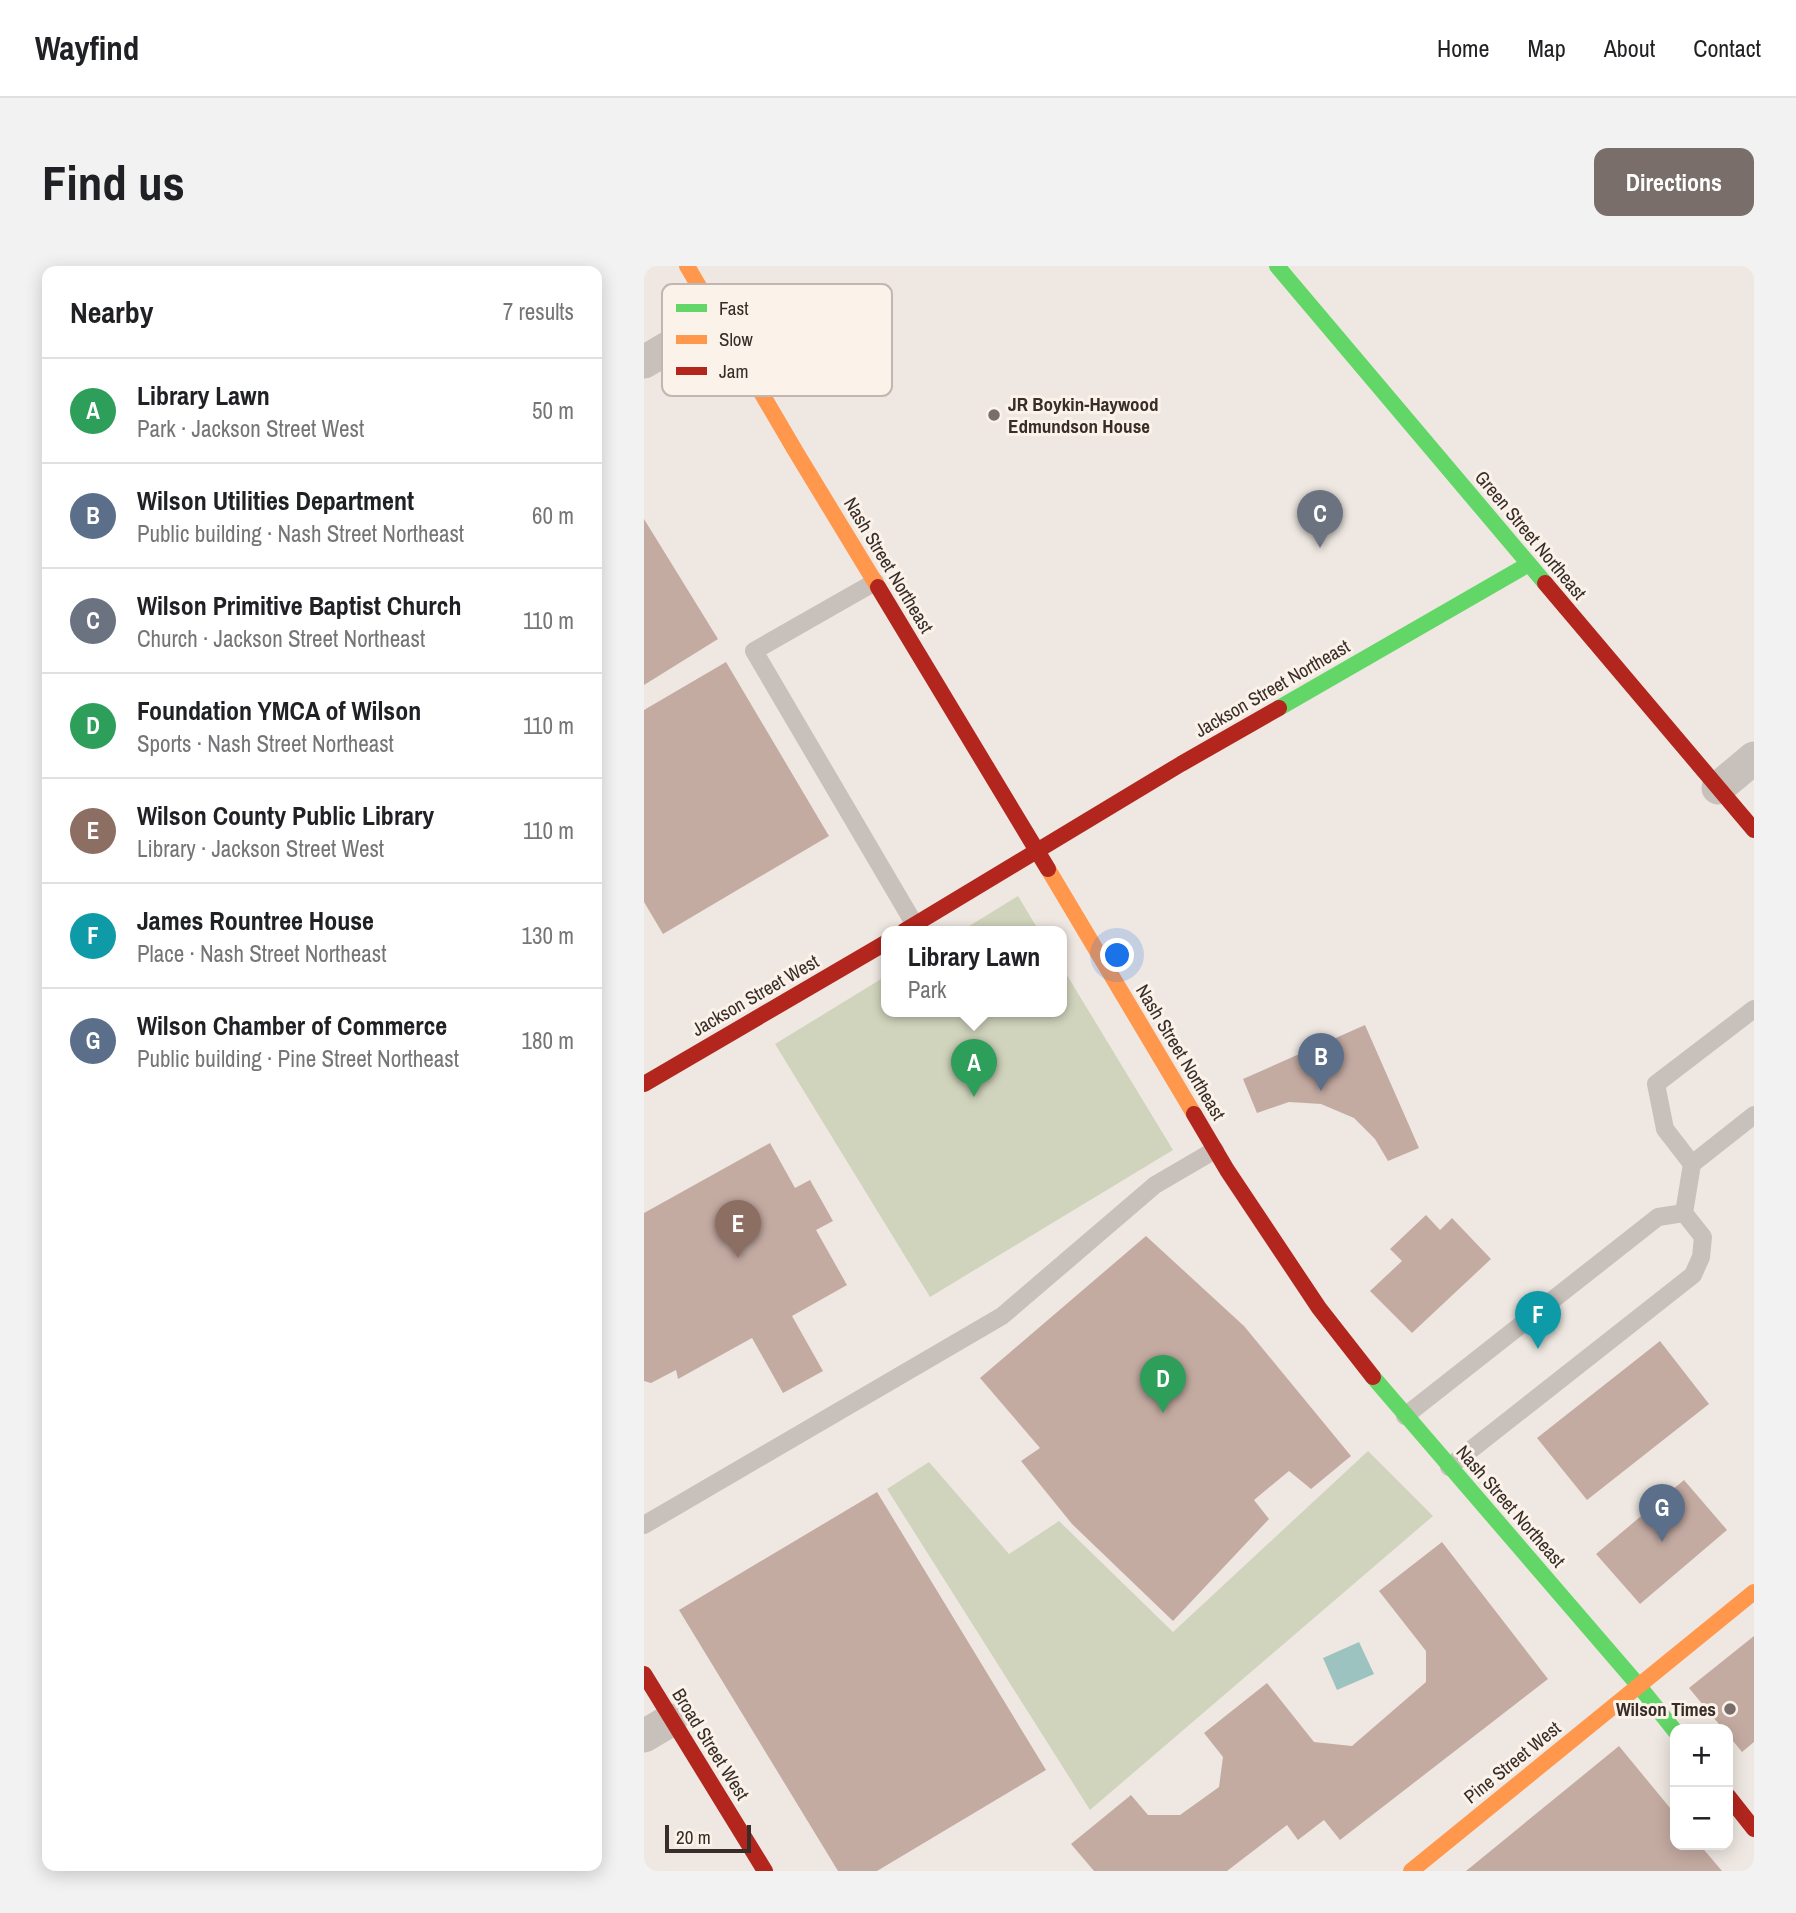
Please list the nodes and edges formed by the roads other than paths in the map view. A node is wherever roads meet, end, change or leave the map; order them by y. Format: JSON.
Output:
{"nodes":[{"id":1,"x":687,"y":266,"type":"edge"},
{"id":2,"x":1290,"y":270,"type":"edge"},
{"id":3,"x":698,"y":284,"type":"edge"},
{"id":4,"x":662,"y":351,"type":"edge"},
{"id":5,"x":644,"y":362,"type":"edge"},
{"id":6,"x":764,"y":396,"type":"edge"},
{"id":7,"x":1529,"y":564,"type":"junction"},
{"id":8,"x":874,"y":582,"type":"junction"},
{"id":9,"x":1754,"y":758,"type":"edge"},
{"id":10,"x":1718,"y":788,"type":"junction"},
{"id":11,"x":1754,"y":830,"type":"edge"},
{"id":12,"x":1038,"y":851,"type":"junction"},
{"id":13,"x":908,"y":926,"type":"edge"},
{"id":14,"x":912,"y":926,"type":"edge"},
{"id":15,"x":881,"y":946,"type":"edge"},
{"id":16,"x":1754,"y":1009,"type":"edge"},
{"id":17,"x":644,"y":1084,"type":"edge"},
{"id":18,"x":1754,"y":1115,"type":"edge"},
{"id":19,"x":1215,"y":1150,"type":"junction"},
{"id":20,"x":1692,"y":1164,"type":"junction"},
{"id":21,"x":1684,"y":1213,"type":"junction"},
{"id":22,"x":1405,"y":1416,"type":"junction"},
{"id":23,"x":1449,"y":1466,"type":"junction"},
{"id":24,"x":644,"y":1525,"type":"edge"},
{"id":25,"x":1754,"y":1592,"type":"edge"},
{"id":26,"x":644,"y":1674,"type":"edge"},
{"id":27,"x":1639,"y":1686,"type":"junction"},
{"id":28,"x":1670,"y":1725,"type":"edge"},
{"id":29,"x":657,"y":1728,"type":"edge"},
{"id":30,"x":1733,"y":1802,"type":"edge"},
{"id":31,"x":1754,"y":1829,"type":"edge"},
{"id":32,"x":765,"y":1871,"type":"edge"},
{"id":33,"x":1411,"y":1871,"type":"edge"}],
"edges":[{"from":1,"to":3,"type":"street","name":"Nash Street Northeast"},
{"from":2,"to":7,"type":"street","name":"Green Street Northeast"},
{"from":4,"to":5,"type":"street"},
{"from":6,"to":8,"type":"street","name":"Nash Street Northeast"},
{"from":7,"to":10,"type":"street","name":"Green Street Northeast"},
{"from":7,"to":12,"type":"street","name":"Jackson Street Northeast"},
{"from":8,"to":12,"type":"street","name":"Nash Street Northeast"},
{"from":8,"to":13,"type":"lane"},
{"from":9,"to":10,"type":"street"},
{"from":10,"to":11,"type":"street","name":"Green Street Northeast"},
{"from":12,"to":14,"type":"street"},
{"from":12,"to":19,"type":"street","name":"Nash Street Northeast"},
{"from":15,"to":17,"type":"street","name":"Jackson Street West"},
{"from":16,"to":20,"type":"lane"},
{"from":18,"to":20,"type":"lane"},
{"from":19,"to":22,"type":"street","name":"Nash Street Northeast"},
{"from":19,"to":24,"type":"lane"},
{"from":20,"to":21,"type":"lane"},
{"from":21,"to":22,"type":"lane"},
{"from":21,"to":23,"type":"lane"},
{"from":22,"to":23,"type":"street","name":"Nash Street Northeast"},
{"from":23,"to":27,"type":"street","name":"Nash Street Northeast"},
{"from":25,"to":27,"type":"street","name":"Pine Street West"},
{"from":26,"to":29,"type":"street","name":"Broad Street West"},
{"from":27,"to":28,"type":"street","name":"Nash Street Northeast"},
{"from":27,"to":33,"type":"street","name":"Pine Street West"},
{"from":29,"to":32,"type":"street","name":"Broad Street West"},
{"from":30,"to":31,"type":"street"}]}
